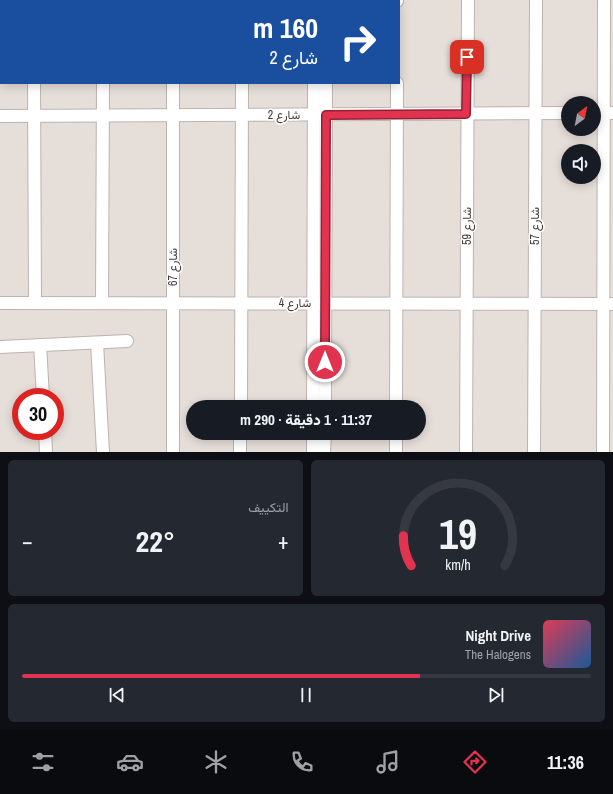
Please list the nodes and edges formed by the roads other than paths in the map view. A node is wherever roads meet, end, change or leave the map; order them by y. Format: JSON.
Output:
{"nodes":[{"id":1,"x":468,"y":0,"type":"edge"},
{"id":2,"x":536,"y":0,"type":"edge"},
{"id":3,"x":604,"y":0,"type":"edge"},
{"id":4,"x":34,"y":84,"type":"edge"},
{"id":5,"x":103,"y":84,"type":"edge"},
{"id":6,"x":173,"y":84,"type":"edge"},
{"id":7,"x":242,"y":84,"type":"edge"},
{"id":8,"x":314,"y":84,"type":"edge"},
{"id":9,"x":326,"y":84,"type":"edge"},
{"id":10,"x":397,"y":84,"type":"edge"},
{"id":11,"x":535,"y":113,"type":"junction"},
{"id":12,"x":561,"y":113,"type":"edge"},
{"id":13,"x":603,"y":113,"type":"edge"},
{"id":14,"x":396,"y":114,"type":"junction"},
{"id":15,"x":466,"y":114,"type":"junction"},
{"id":16,"x":242,"y":115,"type":"junction"},
{"id":17,"x":313,"y":115,"type":"junction"},
{"id":18,"x":326,"y":115,"type":"junction"},
{"id":19,"x":0,"y":116,"type":"edge"},
{"id":20,"x":34,"y":116,"type":"junction"},
{"id":21,"x":102,"y":116,"type":"junction"},
{"id":22,"x":173,"y":116,"type":"junction"},
{"id":23,"x":0,"y":303,"type":"edge"},
{"id":24,"x":35,"y":303,"type":"junction"},
{"id":25,"x":102,"y":303,"type":"junction"},
{"id":26,"x":173,"y":303,"type":"junction"},
{"id":27,"x":242,"y":303,"type":"junction"},
{"id":28,"x":319,"y":303,"type":"junction"},
{"id":29,"x":535,"y":303,"type":"junction"},
{"id":30,"x":396,"y":304,"type":"junction"},
{"id":31,"x":467,"y":304,"type":"junction"},
{"id":32,"x":608,"y":304,"type":"edge"},
{"id":33,"x":127,"y":341,"type":"dead end"},
{"id":34,"x":97,"y":343,"type":"junction"},
{"id":35,"x":40,"y":345,"type":"junction"},
{"id":36,"x":0,"y":347,"type":"edge"},
{"id":37,"x":42,"y":388,"type":"edge"},
{"id":38,"x":241,"y":400,"type":"edge"},
{"id":39,"x":313,"y":400,"type":"edge"},
{"id":40,"x":325,"y":400,"type":"edge"},
{"id":41,"x":396,"y":400,"type":"edge"},
{"id":42,"x":45,"y":440,"type":"edge"},
{"id":43,"x":240,"y":440,"type":"edge"},
{"id":44,"x":313,"y":440,"type":"edge"},
{"id":45,"x":324,"y":440,"type":"edge"},
{"id":46,"x":396,"y":440,"type":"edge"},
{"id":47,"x":46,"y":452,"type":"edge"},
{"id":48,"x":103,"y":452,"type":"edge"},
{"id":49,"x":173,"y":452,"type":"edge"},
{"id":50,"x":240,"y":452,"type":"edge"},
{"id":51,"x":313,"y":452,"type":"edge"},
{"id":52,"x":324,"y":452,"type":"edge"},
{"id":53,"x":396,"y":452,"type":"edge"},
{"id":54,"x":466,"y":452,"type":"edge"},
{"id":55,"x":534,"y":452,"type":"edge"},
{"id":56,"x":603,"y":452,"type":"edge"}],
"edges":[{"from":1,"to":15,"type":"street","name":"شارع 59"},
{"from":2,"to":11,"type":"street","name":"شارع 57"},
{"from":3,"to":13,"type":"street"},
{"from":4,"to":20,"type":"street"},
{"from":5,"to":21,"type":"street"},
{"from":6,"to":22,"type":"street","name":"شارع 67"},
{"from":7,"to":16,"type":"street"},
{"from":8,"to":17,"type":"street"},
{"from":9,"to":18,"type":"street"},
{"from":10,"to":14,"type":"street"},
{"from":11,"to":12,"type":"street","name":"شارع 2"},
{"from":11,"to":15,"type":"street","name":"شارع 2"},
{"from":11,"to":29,"type":"street","name":"شارع 57"},
{"from":13,"to":32,"type":"street"},
{"from":14,"to":15,"type":"street","name":"شارع 2"},
{"from":14,"to":18,"type":"street","name":"شارع 2"},
{"from":14,"to":30,"type":"street"},
{"from":15,"to":31,"type":"street","name":"شارع 59"},
{"from":16,"to":17,"type":"street","name":"شارع 2"},
{"from":16,"to":22,"type":"street","name":"شارع 2"},
{"from":16,"to":27,"type":"street"},
{"from":17,"to":18,"type":"street","name":"شارع 2"},
{"from":17,"to":28,"type":"street"},
{"from":18,"to":28,"type":"street"},
{"from":19,"to":20,"type":"street","name":"شارع 2"},
{"from":20,"to":21,"type":"street","name":"شارع 2"},
{"from":20,"to":24,"type":"street"},
{"from":21,"to":22,"type":"street","name":"شارع 2"},
{"from":21,"to":25,"type":"street"},
{"from":22,"to":26,"type":"street","name":"شارع 67"},
{"from":23,"to":24,"type":"street","name":"شارع 4"},
{"from":24,"to":25,"type":"street","name":"شارع 4"},
{"from":25,"to":26,"type":"street","name":"شارع 4"},
{"from":26,"to":27,"type":"street","name":"شارع 4"},
{"from":26,"to":49,"type":"street","name":"شارع 67"},
{"from":27,"to":28,"type":"street","name":"شارع 4"},
{"from":27,"to":38,"type":"street"},
{"from":28,"to":30,"type":"street","name":"شارع 4"},
{"from":28,"to":39,"type":"street"},
{"from":28,"to":40,"type":"street"},
{"from":29,"to":31,"type":"street","name":"شارع 4"},
{"from":29,"to":32,"type":"street","name":"شارع 4"},
{"from":29,"to":55,"type":"street","name":"شارع 57"},
{"from":30,"to":31,"type":"street","name":"شارع 4"},
{"from":30,"to":41,"type":"street"},
{"from":31,"to":54,"type":"street","name":"شارع 59"},
{"from":32,"to":56,"type":"street"},
{"from":33,"to":34,"type":"street"},
{"from":34,"to":35,"type":"street"},
{"from":34,"to":48,"type":"street"},
{"from":35,"to":36,"type":"street"},
{"from":35,"to":37,"type":"street"},
{"from":42,"to":47,"type":"street"},
{"from":43,"to":50,"type":"street"},
{"from":44,"to":51,"type":"street"},
{"from":45,"to":52,"type":"street"},
{"from":46,"to":53,"type":"street"}]}
